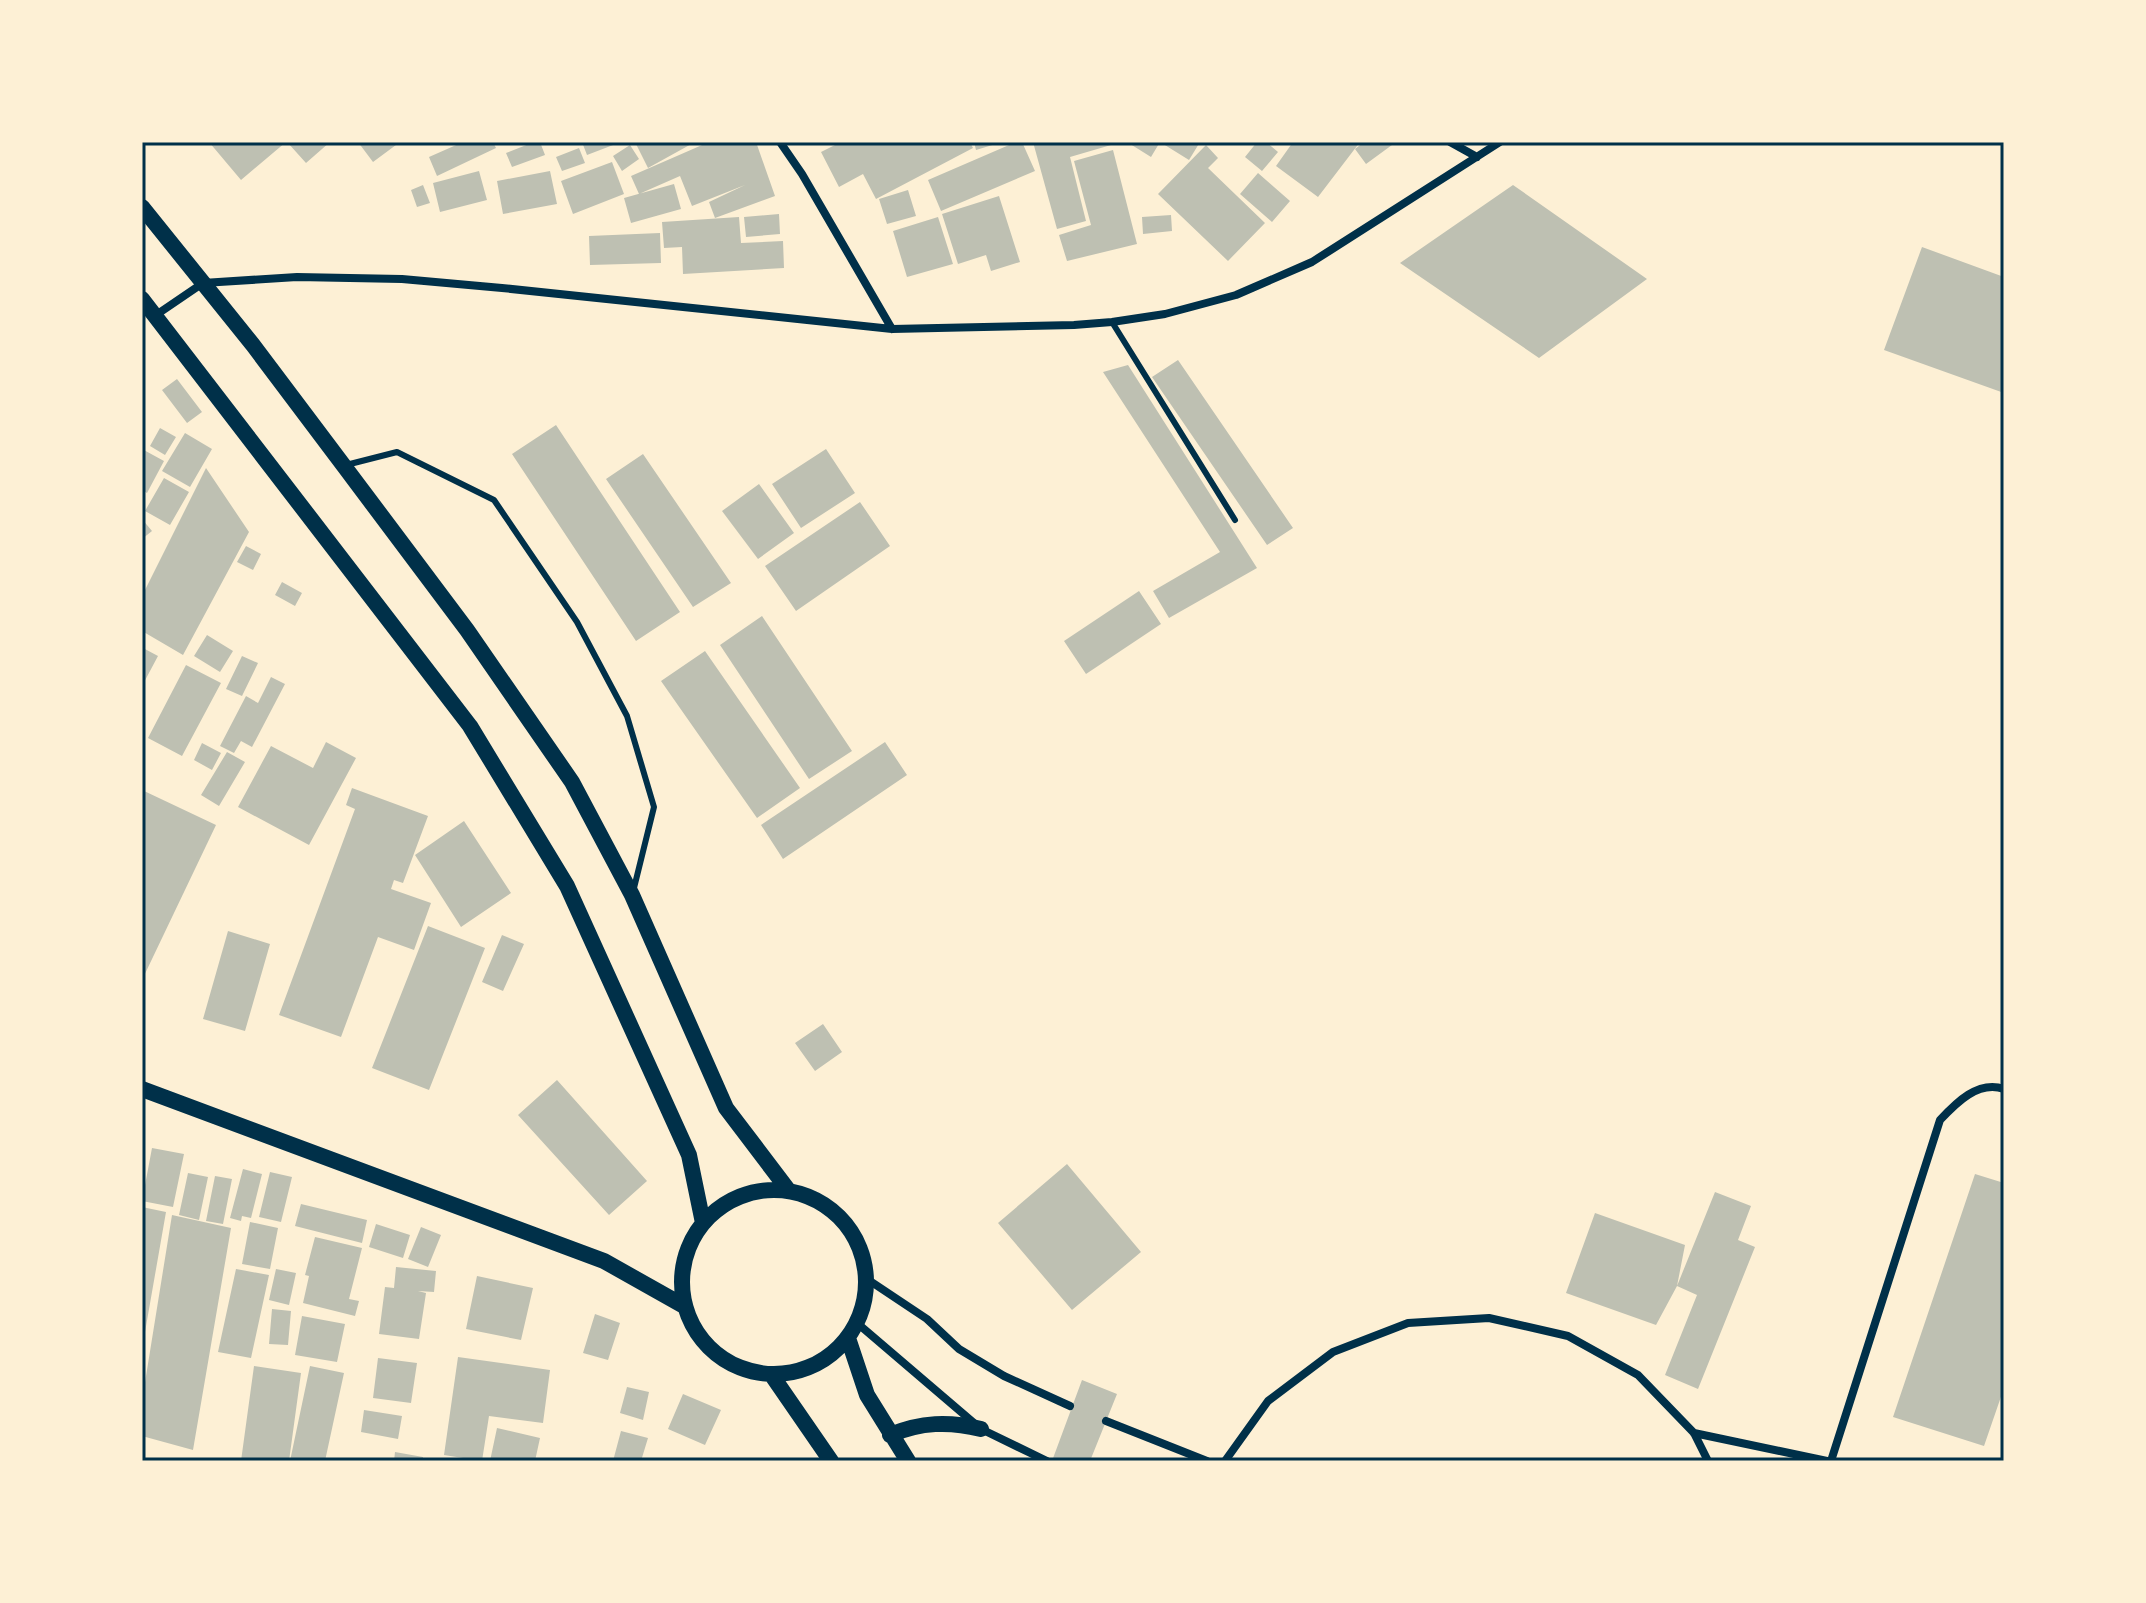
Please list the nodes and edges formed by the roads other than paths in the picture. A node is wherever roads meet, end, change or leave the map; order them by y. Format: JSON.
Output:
{"nodes":[{"id":1,"x":780,"y":142,"type":"edge"},
{"id":2,"x":1450,"y":142,"type":"edge"},
{"id":3,"x":1500,"y":142,"type":"edge"},
{"id":4,"x":1477,"y":157,"type":"junction"},
{"id":5,"x":142,"y":207,"type":"edge"},
{"id":6,"x":203,"y":283,"type":"junction"},
{"id":7,"x":142,"y":299,"type":"edge"},
{"id":8,"x":155,"y":316,"type":"junction"},
{"id":9,"x":1112,"y":322,"type":"junction"},
{"id":10,"x":892,"y":329,"type":"junction"},
{"id":11,"x":344,"y":466,"type":"junction"},
{"id":12,"x":1235,"y":520,"type":"dead end"},
{"id":13,"x":632,"y":895,"type":"junction"},
{"id":14,"x":142,"y":1089,"type":"edge"},
{"id":15,"x":2004,"y":1089,"type":"edge"},
{"id":16,"x":789,"y":1191,"type":"junction"},
{"id":17,"x":703,"y":1223,"type":"junction"},
{"id":18,"x":867,"y":1279,"type":"junction"},
{"id":19,"x":684,"y":1306,"type":"junction"},
{"id":20,"x":857,"y":1323,"type":"junction"},
{"id":21,"x":848,"y":1338,"type":"junction"},
{"id":22,"x":771,"y":1374,"type":"junction"},
{"id":23,"x":1070,"y":1406,"type":"dead end"},
{"id":24,"x":1106,"y":1421,"type":"dead end"},
{"id":25,"x":981,"y":1429,"type":"junction"},
{"id":26,"x":1694,"y":1433,"type":"junction"},
{"id":27,"x":890,"y":1435,"type":"junction"},
{"id":28,"x":831,"y":1461,"type":"edge"},
{"id":29,"x":908,"y":1461,"type":"edge"},
{"id":30,"x":1047,"y":1461,"type":"edge"},
{"id":31,"x":1207,"y":1461,"type":"edge"},
{"id":32,"x":1225,"y":1461,"type":"edge"},
{"id":33,"x":1708,"y":1461,"type":"edge"},
{"id":34,"x":1829,"y":1461,"type":"edge"}],
"edges":[{"from":1,"to":10,"type":"street"},
{"from":2,"to":4,"type":"street"},
{"from":3,"to":4,"type":"street"},
{"from":4,"to":9,"type":"street"},
{"from":5,"to":6,"type":"main road"},
{"from":6,"to":8,"type":"street"},
{"from":6,"to":10,"type":"street"},
{"from":6,"to":11,"type":"main road"},
{"from":7,"to":8,"type":"main road"},
{"from":8,"to":17,"type":"main road"},
{"from":9,"to":10,"type":"street"},
{"from":9,"to":12,"type":"lane"},
{"from":11,"to":13,"type":"main road"},
{"from":11,"to":13,"type":"lane"},
{"from":13,"to":16,"type":"main road"},
{"from":14,"to":19,"type":"main road"},
{"from":15,"to":34,"type":"street"},
{"from":16,"to":17,"type":"main road"},
{"from":16,"to":18,"type":"main road"},
{"from":17,"to":19,"type":"main road"},
{"from":18,"to":20,"type":"main road"},
{"from":18,"to":23,"type":"street"},
{"from":19,"to":22,"type":"main road"},
{"from":20,"to":21,"type":"main road"},
{"from":20,"to":25,"type":"street"},
{"from":21,"to":22,"type":"main road"},
{"from":21,"to":27,"type":"main road"},
{"from":22,"to":28,"type":"main road"},
{"from":24,"to":31,"type":"street"},
{"from":25,"to":27,"type":"main road"},
{"from":25,"to":30,"type":"street"},
{"from":26,"to":32,"type":"street"},
{"from":26,"to":33,"type":"street"},
{"from":26,"to":34,"type":"street"},
{"from":27,"to":29,"type":"main road"}]}
